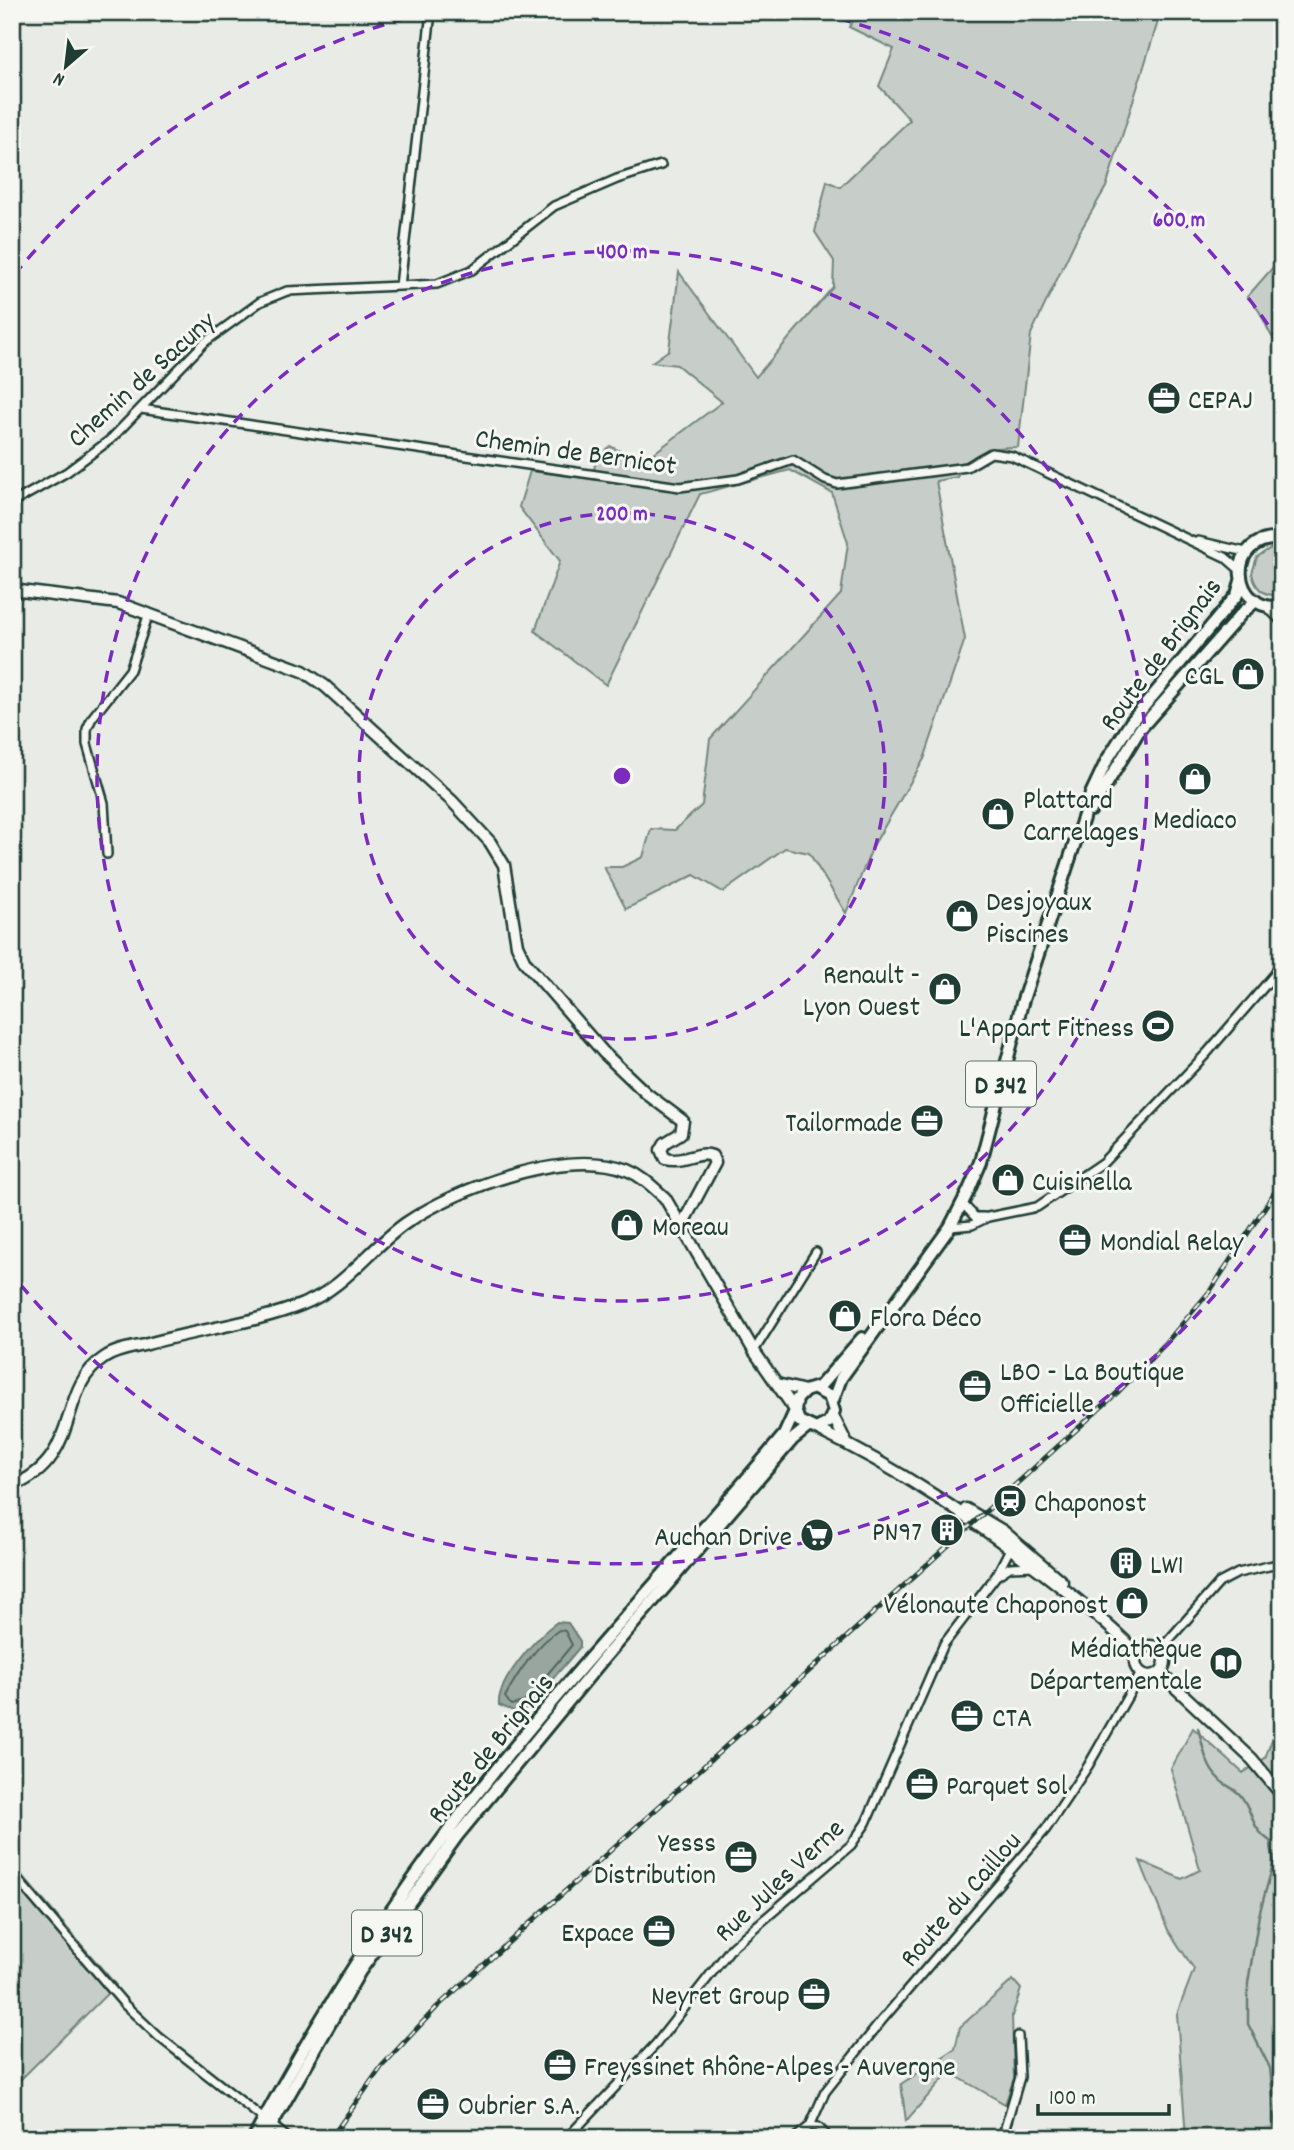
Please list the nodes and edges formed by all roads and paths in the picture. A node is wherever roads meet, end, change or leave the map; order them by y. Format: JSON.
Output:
{"nodes":[{"id":1,"x":431,"y":12,"type":"edge"},
{"id":2,"x":661,"y":165,"type":"dead end"},
{"id":3,"x":400,"y":286,"type":"junction"},
{"id":4,"x":141,"y":409,"type":"junction"},
{"id":5,"x":12,"y":503,"type":"edge"},
{"id":6,"x":1184,"y":538,"type":"junction"},
{"id":7,"x":1281,"y":538,"type":"edge"},
{"id":8,"x":1246,"y":552,"type":"junction"},
{"id":9,"x":1241,"y":576,"type":"junction"},
{"id":10,"x":12,"y":590,"type":"edge"},
{"id":11,"x":1261,"y":604,"type":"junction"},
{"id":12,"x":1282,"y":606,"type":"edge"},
{"id":13,"x":149,"y":613,"type":"junction"},
{"id":14,"x":1282,"y":622,"type":"edge"},
{"id":15,"x":1080,"y":831,"type":"junction"},
{"id":16,"x":107,"y":854,"type":"dead end"},
{"id":17,"x":1282,"y":958,"type":"edge"},
{"id":18,"x":962,"y":1203,"type":"junction"},
{"id":19,"x":988,"y":1217,"type":"junction"},
{"id":20,"x":682,"y":1226,"type":"junction"},
{"id":21,"x":950,"y":1227,"type":"junction"},
{"id":22,"x":816,"y":1252,"type":"dead end"},
{"id":23,"x":882,"y":1318,"type":"junction"},
{"id":24,"x":754,"y":1351,"type":"junction"},
{"id":25,"x":777,"y":1384,"type":"junction"},
{"id":26,"x":810,"y":1390,"type":"junction"},
{"id":27,"x":832,"y":1401,"type":"junction"},
{"id":28,"x":795,"y":1410,"type":"junction"},
{"id":29,"x":833,"y":1416,"type":"junction"},
{"id":30,"x":812,"y":1428,"type":"junction"},
{"id":31,"x":846,"y":1443,"type":"junction"},
{"id":32,"x":12,"y":1486,"type":"edge"},
{"id":33,"x":940,"y":1498,"type":"junction"},
{"id":34,"x":1011,"y":1547,"type":"junction"},
{"id":35,"x":1282,"y":1563,"type":"edge"},
{"id":36,"x":1034,"y":1566,"type":"junction"},
{"id":37,"x":996,"y":1576,"type":"junction"},
{"id":38,"x":1066,"y":1589,"type":"junction"},
{"id":39,"x":1160,"y":1650,"type":"junction"},
{"id":40,"x":1137,"y":1653,"type":"junction"},
{"id":41,"x":1141,"y":1673,"type":"junction"},
{"id":42,"x":1160,"y":1673,"type":"junction"},
{"id":43,"x":1282,"y":1795,"type":"edge"},
{"id":44,"x":12,"y":1873,"type":"edge"},
{"id":45,"x":1018,"y":2036,"type":"dead end"},
{"id":46,"x":269,"y":2120,"type":"junction"},
{"id":47,"x":810,"y":2126,"type":"junction"},
{"id":48,"x":254,"y":2138,"type":"edge"},
{"id":49,"x":264,"y":2138,"type":"edge"},
{"id":50,"x":288,"y":2138,"type":"edge"},
{"id":51,"x":567,"y":2138,"type":"edge"},
{"id":52,"x":795,"y":2138,"type":"edge"},
{"id":53,"x":829,"y":2138,"type":"edge"},
{"id":54,"x":1002,"y":2138,"type":"edge"}],
"edges":[{"from":1,"to":3,"type":"street"},
{"from":2,"to":3,"type":"street","name":"Chemin de Sacuny"},
{"from":3,"to":4,"type":"street","name":"Chemin de Sacuny"},
{"from":4,"to":5,"type":"street","name":"Chemin de Sacuny"},
{"from":4,"to":6,"type":"street","name":"Chemin de Bernicot"},
{"from":6,"to":8,"type":"street","name":"Chemin de Bernicot"},
{"from":6,"to":9,"type":"street","name":"Chemin de Bernicot"},
{"from":7,"to":8,"type":"main road"},
{"from":8,"to":9,"type":"main road","name":"Route de Brignais"},
{"from":9,"to":11,"type":"main road"},
{"from":9,"to":15,"type":"main road","name":"Route de Brignais","number":"D 342"},
{"from":10,"to":13,"type":"street"},
{"from":11,"to":12,"type":"main road"},
{"from":11,"to":14,"type":"street"},
{"from":11,"to":15,"type":"main road","name":"Route de Brignais","number":"D 342"},
{"from":13,"to":16,"type":"street"},
{"from":13,"to":20,"type":"street"},
{"from":15,"to":18,"type":"main road","name":"Route de Brignais","number":"D 342"},
{"from":17,"to":19,"type":"street"},
{"from":18,"to":19,"type":"street"},
{"from":18,"to":21,"type":"main road","name":"Route de Brignais","number":"D 342"},
{"from":19,"to":21,"type":"street"},
{"from":20,"to":24,"type":"street"},
{"from":20,"to":32,"type":"street"},
{"from":21,"to":23,"type":"main road","name":"Route de Brignais","number":"D 342"},
{"from":22,"to":24,"type":"street"},
{"from":23,"to":26,"type":"main road","name":"Route de Brignais","number":"D 342"},
{"from":23,"to":27,"type":"main road","name":"Route de Brignais","number":"D 342"},
{"from":24,"to":25,"type":"street"},
{"from":25,"to":26,"type":"street"},
{"from":25,"to":28,"type":"street"},
{"from":26,"to":27,"type":"main road"},
{"from":26,"to":28,"type":"main road"},
{"from":27,"to":29,"type":"main road"},
{"from":28,"to":30,"type":"main road"},
{"from":28,"to":46,"type":"main road","name":"Route de Brignais","number":"D 342"},
{"from":29,"to":30,"type":"main road"},
{"from":29,"to":31,"type":"street"},
{"from":30,"to":31,"type":"street"},
{"from":30,"to":46,"type":"main road","name":"Route de Brignais","number":"D 342"},
{"from":31,"to":33,"type":"street"},
{"from":33,"to":34,"type":"street"},
{"from":33,"to":38,"type":"street"},
{"from":34,"to":36,"type":"street"},
{"from":34,"to":37,"type":"street","name":"Rue Jules Verne"},
{"from":35,"to":39,"type":"street"},
{"from":36,"to":37,"type":"street"},
{"from":36,"to":38,"type":"street"},
{"from":37,"to":51,"type":"street","name":"Rue Jules Verne"},
{"from":38,"to":40,"type":"street"},
{"from":39,"to":40,"type":"street"},
{"from":39,"to":42,"type":"street"},
{"from":40,"to":41,"type":"street"},
{"from":41,"to":42,"type":"street"},
{"from":41,"to":47,"type":"street","name":"Route du Caillou"},
{"from":42,"to":43,"type":"street"},
{"from":44,"to":46,"type":"street"},
{"from":45,"to":54,"type":"street"},
{"from":46,"to":48,"type":"main road","name":"Route de Brignais","number":"D 342"},
{"from":46,"to":49,"type":"main road","name":"Route de Brignais","number":"D 342"},
{"from":46,"to":50,"type":"street"},
{"from":47,"to":52,"type":"street","name":"Route du Caillou"},
{"from":47,"to":53,"type":"street"}]}
